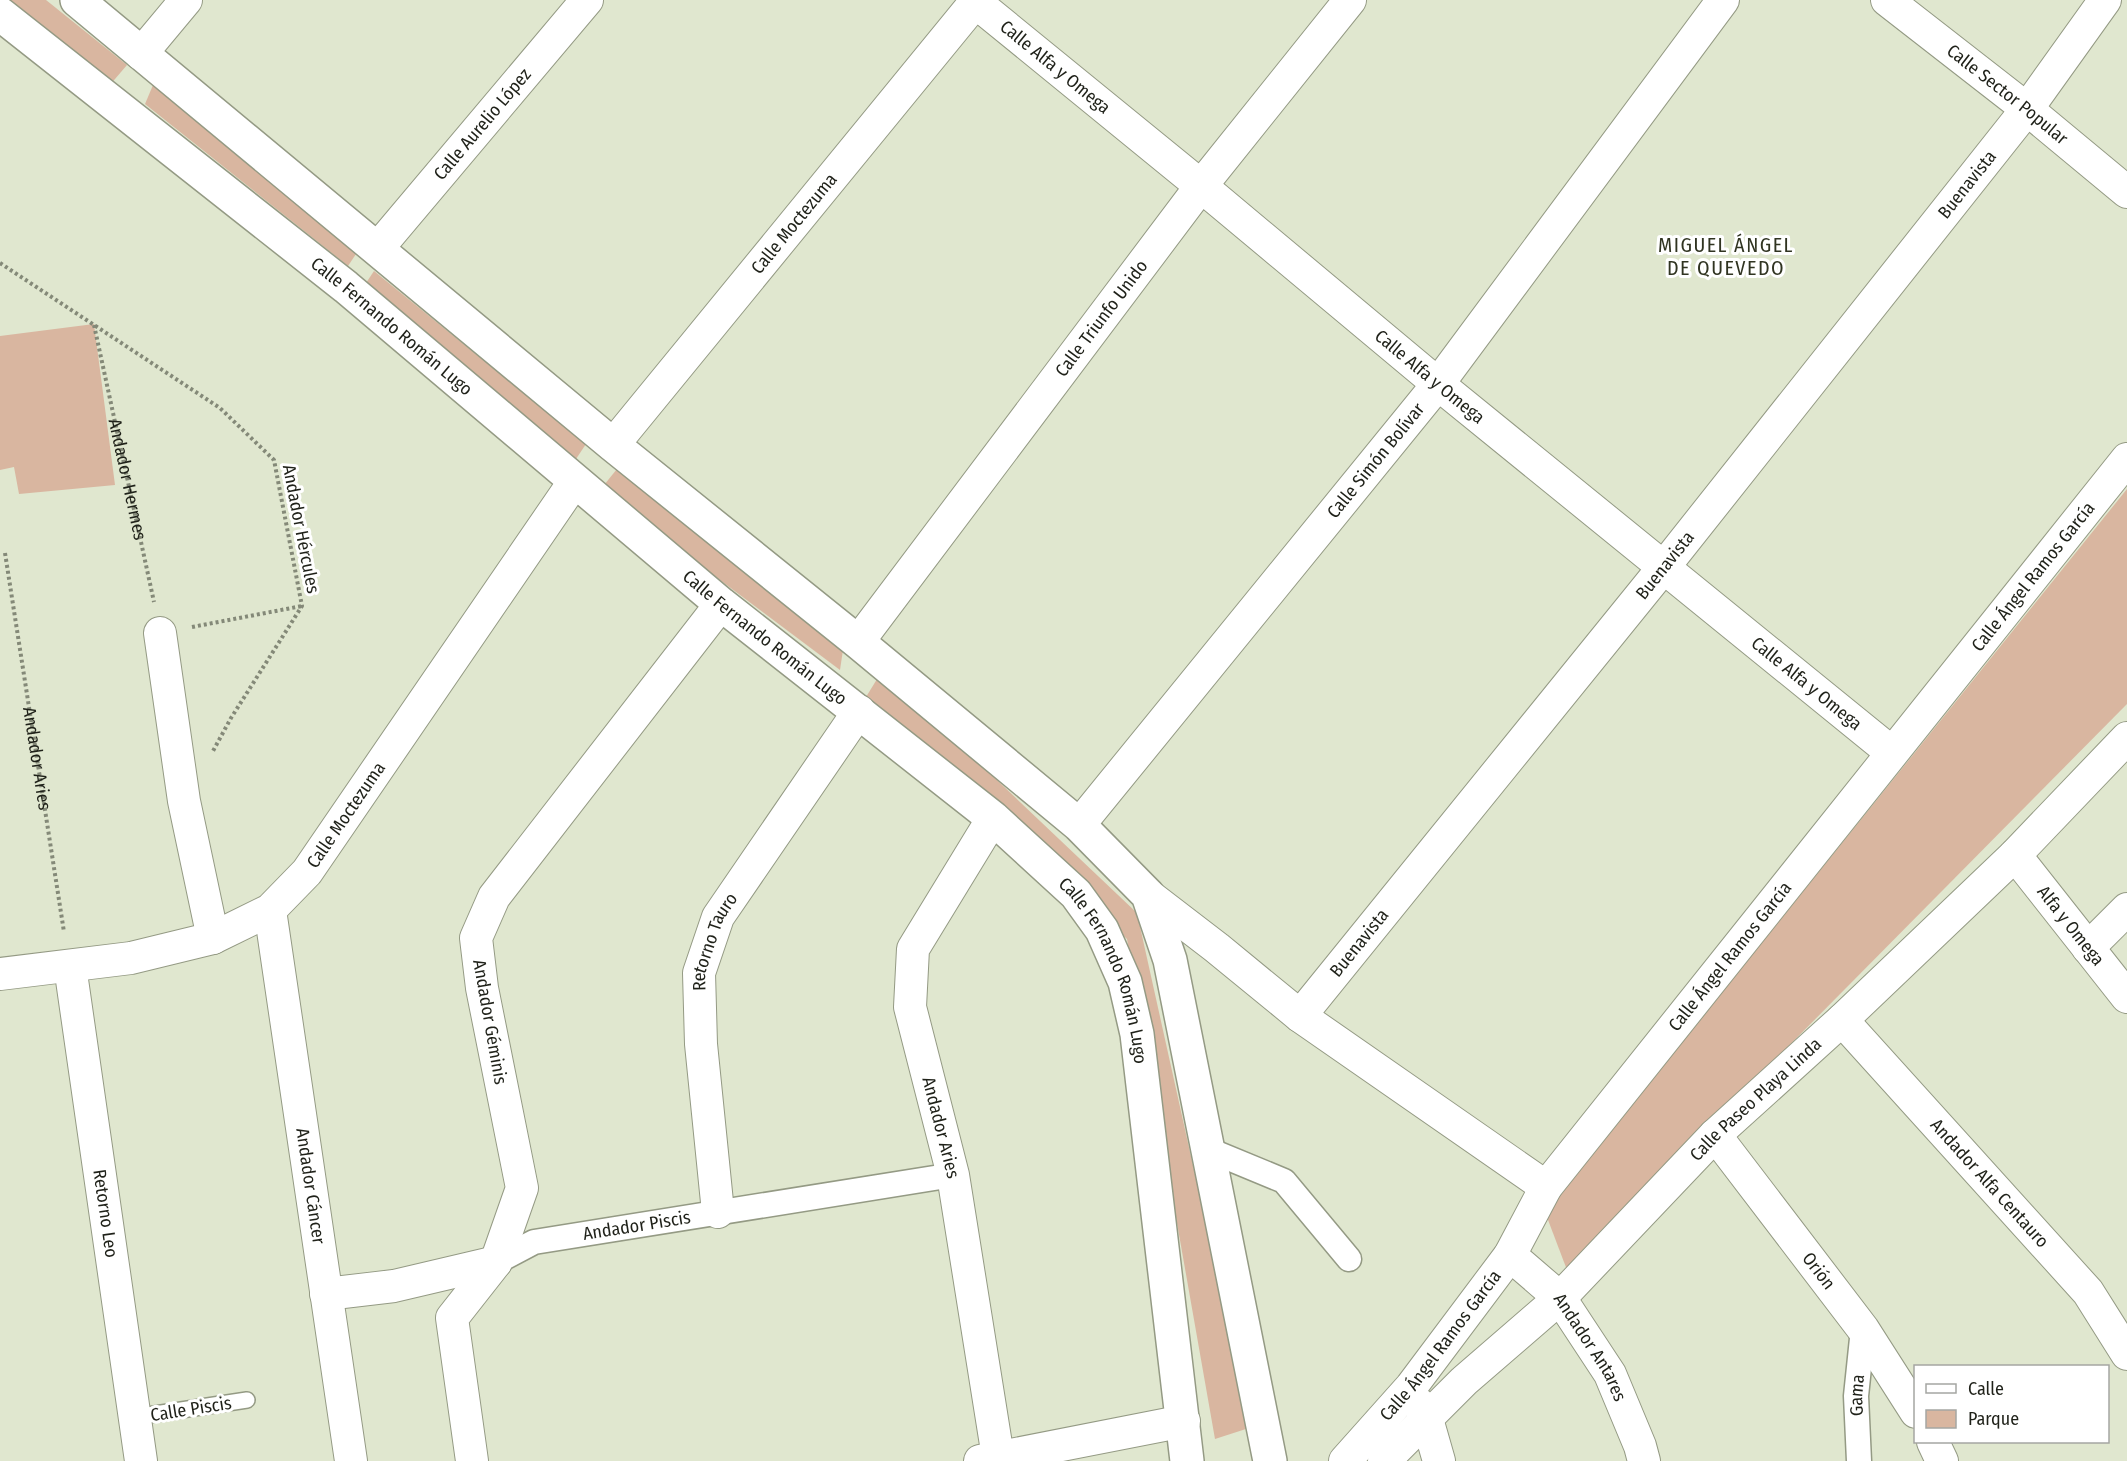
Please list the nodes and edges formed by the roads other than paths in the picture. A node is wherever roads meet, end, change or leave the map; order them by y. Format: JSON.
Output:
{"nodes":[{"id":1,"x":77,"y":0,"type":"edge"},
{"id":2,"x":186,"y":0,"type":"edge"},
{"id":3,"x":587,"y":0,"type":"edge"},
{"id":4,"x":1350,"y":0,"type":"edge"},
{"id":5,"x":1723,"y":0,"type":"edge"},
{"id":6,"x":1887,"y":0,"type":"edge"},
{"id":7,"x":2105,"y":0,"type":"edge"},
{"id":8,"x":975,"y":1,"type":"edge"},
{"id":9,"x":0,"y":14,"type":"edge"},
{"id":10,"x":141,"y":54,"type":"junction"},
{"id":11,"x":2027,"y":109,"type":"junction"},
{"id":12,"x":1201,"y":186,"type":"junction"},
{"id":13,"x":2127,"y":192,"type":"edge"},
{"id":14,"x":378,"y":249,"type":"junction"},
{"id":15,"x":1438,"y":384,"type":"junction"},
{"id":16,"x":613,"y":446,"type":"junction"},
{"id":17,"x":2127,"y":459,"type":"edge"},
{"id":18,"x":574,"y":482,"type":"junction"},
{"id":19,"x":1664,"y":568,"type":"junction"},
{"id":20,"x":721,"y":604,"type":"junction"},
{"id":21,"x":160,"y":633,"type":"road end"},
{"id":22,"x":858,"y":642,"type":"junction"},
{"id":23,"x":859,"y":711,"type":"junction"},
{"id":24,"x":2127,"y":738,"type":"edge"},
{"id":25,"x":1891,"y":752,"type":"junction"},
{"id":26,"x":993,"y":818,"type":"junction"},
{"id":27,"x":1078,"y":825,"type":"junction"},
{"id":28,"x":2015,"y":855,"type":"junction"},
{"id":29,"x":1148,"y":895,"type":"junction"},
{"id":30,"x":2127,"y":909,"type":"edge"},
{"id":31,"x":270,"y":910,"type":"junction"},
{"id":32,"x":213,"y":938,"type":"junction"},
{"id":33,"x":2088,"y":948,"type":"junction"},
{"id":34,"x":70,"y":966,"type":"junction"},
{"id":35,"x":0,"y":974,"type":"edge"},
{"id":36,"x":2127,"y":997,"type":"edge"},
{"id":37,"x":1300,"y":1016,"type":"junction"},
{"id":38,"x":1842,"y":1020,"type":"junction"},
{"id":39,"x":1715,"y":1135,"type":"junction"},
{"id":40,"x":1209,"y":1150,"type":"junction"},
{"id":41,"x":953,"y":1174,"type":"junction"},
{"id":42,"x":1546,"y":1187,"type":"junction"},
{"id":43,"x":718,"y":1212,"type":"junction"},
{"id":44,"x":1510,"y":1255,"type":"junction"},
{"id":45,"x":1349,"y":1260,"type":"dead end"},
{"id":46,"x":496,"y":1262,"type":"junction"},
{"id":47,"x":326,"y":1294,"type":"junction"},
{"id":48,"x":1560,"y":1298,"type":"junction"},
{"id":49,"x":1863,"y":1329,"type":"junction"},
{"id":50,"x":2127,"y":1354,"type":"edge"},
{"id":51,"x":1411,"y":1387,"type":"junction"},
{"id":52,"x":247,"y":1400,"type":"dead end"},
{"id":53,"x":1914,"y":1409,"type":"edge"},
{"id":54,"x":135,"y":1417,"type":"junction"},
{"id":55,"x":1427,"y":1419,"type":"junction"},
{"id":56,"x":1184,"y":1421,"type":"junction"},
{"id":57,"x":1933,"y":1443,"type":"edge"},
{"id":58,"x":989,"y":1459,"type":"edge"},
{"id":59,"x":141,"y":1461,"type":"edge"},
{"id":60,"x":351,"y":1461,"type":"edge"},
{"id":61,"x":472,"y":1461,"type":"edge"},
{"id":62,"x":1187,"y":1461,"type":"edge"},
{"id":63,"x":1270,"y":1461,"type":"edge"},
{"id":64,"x":1345,"y":1461,"type":"edge"},
{"id":65,"x":1384,"y":1461,"type":"edge"},
{"id":66,"x":1439,"y":1461,"type":"edge"},
{"id":67,"x":1644,"y":1461,"type":"edge"},
{"id":68,"x":1859,"y":1461,"type":"edge"},
{"id":69,"x":1942,"y":1461,"type":"edge"}],
"edges":[{"from":1,"to":10,"type":"street"},
{"from":2,"to":10,"type":"street"},
{"from":3,"to":14,"type":"street","name":"Calle Aurelio López"},
{"from":4,"to":12,"type":"street","name":"Calle Triunfo Unido"},
{"from":5,"to":15,"type":"street","name":"Calle Simón Bolívar"},
{"from":6,"to":11,"type":"street","name":"Calle Sector Popular"},
{"from":7,"to":11,"type":"street","name":"Buenavista"},
{"from":8,"to":12,"type":"street","name":"Calle Alfa y Omega"},
{"from":8,"to":16,"type":"street","name":"Calle Moctezuma"},
{"from":9,"to":18,"type":"street","name":"Calle Fernando Román Lugo"},
{"from":10,"to":14,"type":"street"},
{"from":11,"to":13,"type":"street","name":"Calle Sector Popular"},
{"from":11,"to":19,"type":"street","name":"Buenavista"},
{"from":12,"to":15,"type":"street","name":"Calle Alfa y Omega"},
{"from":12,"to":22,"type":"street","name":"Calle Triunfo Unido"},
{"from":14,"to":16,"type":"street"},
{"from":15,"to":19,"type":"street","name":"Calle Alfa y Omega"},
{"from":15,"to":27,"type":"street","name":"Calle Simón Bolívar"},
{"from":16,"to":22,"type":"street"},
{"from":17,"to":25,"type":"street","name":"Calle Ángel Ramos García"},
{"from":18,"to":20,"type":"street","name":"Calle Fernando Román Lugo"},
{"from":18,"to":31,"type":"street","name":"Calle Moctezuma"},
{"from":19,"to":25,"type":"street","name":"Calle Alfa y Omega"},
{"from":19,"to":37,"type":"street","name":"Buenavista"},
{"from":20,"to":23,"type":"street","name":"Calle Fernando Román Lugo"},
{"from":20,"to":46,"type":"street","name":"Andador Géminis"},
{"from":21,"to":32,"type":"street"},
{"from":22,"to":27,"type":"street"},
{"from":23,"to":26,"type":"street","name":"Calle Fernando Román Lugo"},
{"from":23,"to":43,"type":"street","name":"Retorno Tauro"},
{"from":24,"to":28,"type":"street","name":"Calle Paseo Playa Linda"},
{"from":25,"to":42,"type":"street","name":"Calle Ángel Ramos García"},
{"from":26,"to":41,"type":"street","name":"Andador Aries"},
{"from":26,"to":56,"type":"street","name":"Calle Fernando Román Lugo"},
{"from":27,"to":29,"type":"street"},
{"from":28,"to":33,"type":"street","name":"Alfa y Omega"},
{"from":28,"to":38,"type":"street","name":"Calle Paseo Playa Linda"},
{"from":29,"to":37,"type":"street"},
{"from":29,"to":40,"type":"street"},
{"from":30,"to":33,"type":"street"},
{"from":31,"to":32,"type":"street","name":"Calle Moctezuma"},
{"from":31,"to":47,"type":"street","name":"Andador Cáncer"},
{"from":32,"to":34,"type":"street","name":"Calle Moctezuma"},
{"from":33,"to":36,"type":"street","name":"Alfa y Omega"},
{"from":34,"to":35,"type":"street","name":"Calle Moctezuma"},
{"from":34,"to":54,"type":"street","name":"Retorno Leo"},
{"from":37,"to":42,"type":"street"},
{"from":38,"to":39,"type":"street","name":"Calle Paseo Playa Linda"},
{"from":38,"to":50,"type":"street","name":"Andador Alfa Centauro"},
{"from":39,"to":48,"type":"street","name":"Calle Paseo Playa Linda"},
{"from":39,"to":49,"type":"street","name":"Orión"},
{"from":40,"to":45,"type":"street"},
{"from":40,"to":63,"type":"street"},
{"from":41,"to":43,"type":"street","name":"Andador Piscis"},
{"from":41,"to":58,"type":"street","name":"Andador Aries"},
{"from":42,"to":44,"type":"street","name":"Calle Ángel Ramos García"},
{"from":43,"to":46,"type":"street","name":"Andador Piscis"},
{"from":44,"to":48,"type":"street","name":"Andador Antares"},
{"from":44,"to":51,"type":"street","name":"Calle Ángel Ramos García"},
{"from":46,"to":47,"type":"street","name":"Andador Piscis"},
{"from":46,"to":61,"type":"street","name":"Andador Géminis"},
{"from":47,"to":60,"type":"street","name":"Andador Cáncer"},
{"from":48,"to":55,"type":"street","name":"Calle Paseo Playa Linda"},
{"from":48,"to":67,"type":"street","name":"Andador Antares"},
{"from":49,"to":53,"type":"street","name":"Orión"},
{"from":49,"to":68,"type":"street","name":"Gama"},
{"from":51,"to":55,"type":"street"},
{"from":51,"to":64,"type":"street","name":"Calle Ángel Ramos García"},
{"from":52,"to":54,"type":"lane","name":"Calle Piscis"},
{"from":54,"to":59,"type":"street","name":"Retorno Leo"},
{"from":55,"to":65,"type":"street","name":"Calle Paseo Playa Linda"},
{"from":55,"to":66,"type":"street"},
{"from":56,"to":58,"type":"street"},
{"from":56,"to":62,"type":"street","name":"Calle Fernando Román Lugo"},
{"from":57,"to":69,"type":"street"}]}
